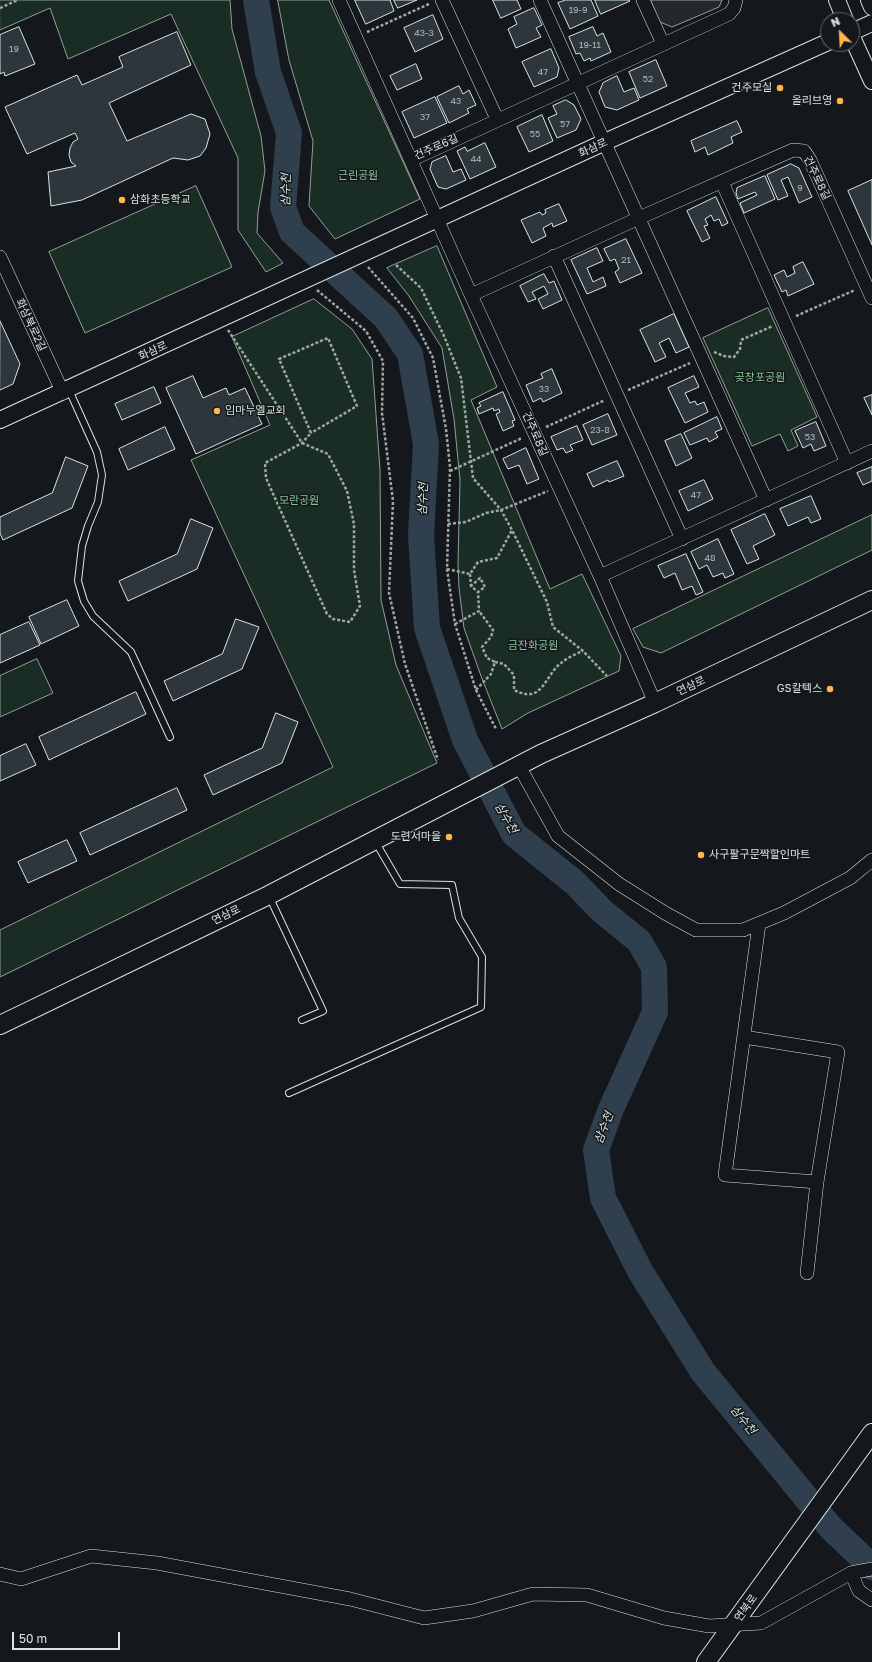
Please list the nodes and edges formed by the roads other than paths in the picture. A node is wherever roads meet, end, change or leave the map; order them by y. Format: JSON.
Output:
{"nodes":[{"id":1,"x":339,"y":0,"type":"edge"},
{"id":2,"x":540,"y":0,"type":"edge"},
{"id":3,"x":643,"y":0,"type":"edge"},
{"id":4,"x":736,"y":0,"type":"edge"},
{"id":5,"x":837,"y":0,"type":"edge"},
{"id":6,"x":869,"y":0,"type":"edge"},
{"id":7,"x":437,"y":2,"type":"edge"},
{"id":8,"x":872,"y":7,"type":"edge"},
{"id":9,"x":842,"y":12,"type":"edge"},
{"id":10,"x":872,"y":23,"type":"edge"},
{"id":11,"x":860,"y":28,"type":"edge"},
{"id":12,"x":663,"y":44,"type":"junction"},
{"id":13,"x":820,"y":46,"type":"edge"},
{"id":14,"x":859,"y":52,"type":"edge"},
{"id":15,"x":872,"y":81,"type":"edge"},
{"id":16,"x":578,"y":83,"type":"junction"},
{"id":17,"x":497,"y":119,"type":"junction"},
{"id":18,"x":605,"y":142,"type":"junction"},
{"id":19,"x":411,"y":160,"type":"junction"},
{"id":20,"x":722,"y":182,"type":"junction"},
{"id":21,"x":639,"y":218,"type":"junction"},
{"id":22,"x":437,"y":220,"type":"junction"},
{"id":23,"x":554,"y":256,"type":"junction"},
{"id":24,"x":0,"y":257,"type":"edge"},
{"id":25,"x":869,"y":284,"type":"edge"},
{"id":26,"x":471,"y":295,"type":"junction"},
{"id":27,"x":872,"y":298,"type":"edge"},
{"id":28,"x":66,"y":391,"type":"junction"},
{"id":29,"x":0,"y":420,"type":"edge"},
{"id":30,"x":872,"y":451,"type":"edge"},
{"id":31,"x":847,"y":462,"type":"junction"},
{"id":32,"x":766,"y":500,"type":"junction"},
{"id":33,"x":682,"y":539,"type":"junction"},
{"id":34,"x":600,"y":576,"type":"junction"},
{"id":35,"x":872,"y":600,"type":"edge"},
{"id":36,"x":655,"y":703,"type":"junction"},
{"id":37,"x":170,"y":737,"type":"dead end"},
{"id":38,"x":514,"y":768,"type":"junction"},
{"id":39,"x":374,"y":840,"type":"junction"},
{"id":40,"x":872,"y":860,"type":"edge"},
{"id":41,"x":269,"y":895,"type":"junction"},
{"id":42,"x":759,"y":924,"type":"junction"},
{"id":43,"x":302,"y":1020,"type":"dead end"},
{"id":44,"x":0,"y":1025,"type":"edge"},
{"id":45,"x":744,"y":1037,"type":"junction"},
{"id":46,"x":289,"y":1094,"type":"dead end"},
{"id":47,"x":817,"y":1182,"type":"junction"},
{"id":48,"x":807,"y":1273,"type":"dead end"},
{"id":49,"x":872,"y":1434,"type":"edge"},
{"id":50,"x":872,"y":1569,"type":"edge"},
{"id":51,"x":851,"y":1573,"type":"junction"},
{"id":52,"x":0,"y":1574,"type":"edge"},
{"id":53,"x":872,"y":1600,"type":"edge"},
{"id":54,"x":733,"y":1625,"type":"junction"},
{"id":55,"x":706,"y":1662,"type":"edge"}],
"edges":[{"from":1,"to":19,"type":"street","name":"건주로6길"},
{"from":2,"to":16,"type":"street"},
{"from":3,"to":12,"type":"street"},
{"from":4,"to":12,"type":"street","name":"건주로6길"},
{"from":5,"to":9,"type":"street"},
{"from":6,"to":8,"type":"street"},
{"from":7,"to":17,"type":"street"},
{"from":10,"to":11,"type":"street"},
{"from":12,"to":16,"type":"street","name":"건주로6길"},
{"from":13,"to":18,"type":"street","name":"화삼로"},
{"from":14,"to":15,"type":"street"},
{"from":16,"to":17,"type":"street","name":"건주로6길"},
{"from":16,"to":18,"type":"street"},
{"from":17,"to":19,"type":"street","name":"건주로6길"},
{"from":18,"to":21,"type":"street"},
{"from":18,"to":22,"type":"street","name":"화삼로"},
{"from":19,"to":22,"type":"street"},
{"from":20,"to":21,"type":"street","name":"건주로8길"},
{"from":20,"to":25,"type":"street","name":"건주로8길"},
{"from":20,"to":31,"type":"street"},
{"from":21,"to":23,"type":"street","name":"건주로8길"},
{"from":21,"to":32,"type":"street"},
{"from":22,"to":26,"type":"street"},
{"from":22,"to":28,"type":"street","name":"화삼로"},
{"from":23,"to":26,"type":"street","name":"건주로8길"},
{"from":23,"to":33,"type":"street"},
{"from":24,"to":28,"type":"street","name":"화삼북로2길"},
{"from":25,"to":27,"type":"street","name":"건주로8길"},
{"from":26,"to":34,"type":"street","name":"건주로8길"},
{"from":28,"to":29,"type":"street","name":"화삼로"},
{"from":28,"to":37,"type":"lane"},
{"from":30,"to":31,"type":"street"},
{"from":31,"to":32,"type":"street"},
{"from":32,"to":33,"type":"street"},
{"from":33,"to":34,"type":"street"},
{"from":34,"to":36,"type":"street","name":"건주로8길"},
{"from":35,"to":36,"type":"main road","name":"연삼로"},
{"from":36,"to":38,"type":"main road","name":"연삼로"},
{"from":38,"to":39,"type":"main road","name":"연삼로"},
{"from":38,"to":42,"type":"street"},
{"from":39,"to":41,"type":"main road","name":"연삼로"},
{"from":39,"to":46,"type":"lane"},
{"from":40,"to":42,"type":"street"},
{"from":41,"to":43,"type":"lane"},
{"from":41,"to":44,"type":"main road","name":"연삼로"},
{"from":42,"to":45,"type":"street"},
{"from":45,"to":47,"type":"street"},
{"from":45,"to":47,"type":"street"},
{"from":47,"to":48,"type":"street"},
{"from":49,"to":54,"type":"main road","name":"연북로"},
{"from":50,"to":51,"type":"street"},
{"from":51,"to":53,"type":"street"},
{"from":51,"to":54,"type":"street"},
{"from":52,"to":54,"type":"street"},
{"from":54,"to":55,"type":"main road","name":"연북로"}]}
